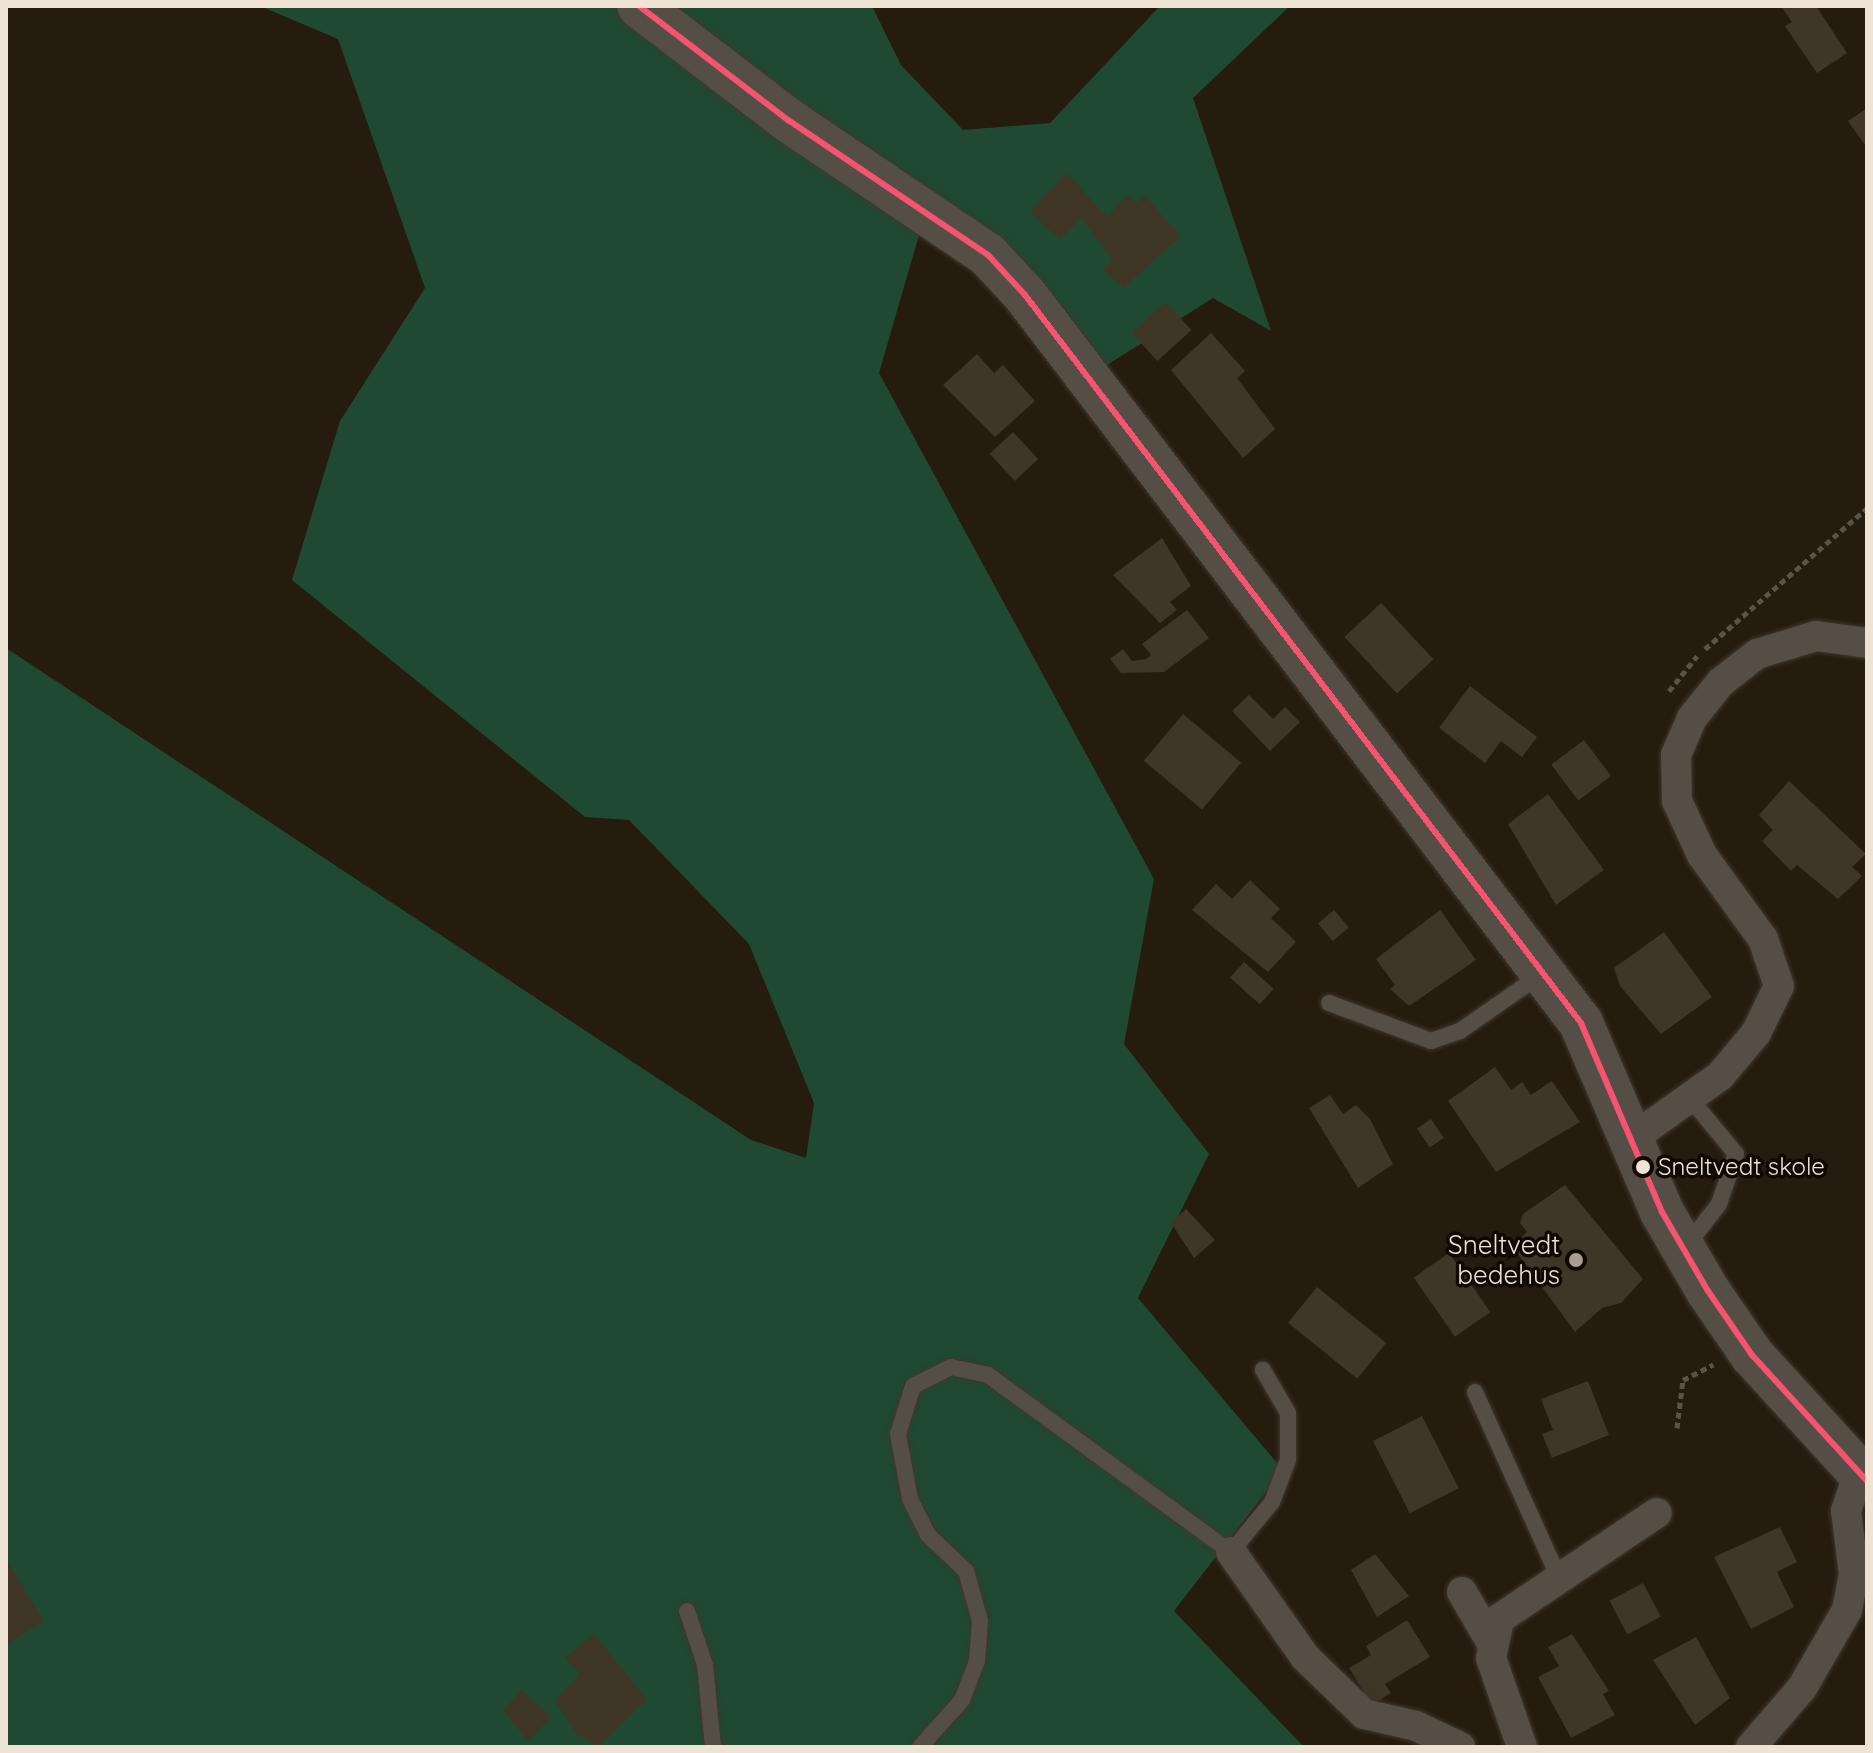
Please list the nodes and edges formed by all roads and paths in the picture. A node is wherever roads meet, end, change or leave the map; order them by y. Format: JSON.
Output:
{"nodes":[{"id":1,"x":639,"y":6,"type":"edge"},
{"id":2,"x":1867,"y":643,"type":"edge"},
{"id":3,"x":1545,"y":972,"type":"junction"},
{"id":4,"x":1329,"y":1003,"type":"dead end"},
{"id":5,"x":1693,"y":1102,"type":"junction"},
{"id":6,"x":1633,"y":1138,"type":"junction"},
{"id":7,"x":1683,"y":1250,"type":"junction"},
{"id":8,"x":1752,"y":1355,"type":"junction"},
{"id":9,"x":1263,"y":1370,"type":"dead end"},
{"id":10,"x":1475,"y":1392,"type":"dead end"},
{"id":11,"x":1677,"y":1428,"type":"dead end"},
{"id":12,"x":1863,"y":1476,"type":"edge"},
{"id":13,"x":1657,"y":1513,"type":"dead end"},
{"id":14,"x":1231,"y":1552,"type":"junction"},
{"id":15,"x":1557,"y":1574,"type":"junction"},
{"id":16,"x":1462,"y":1592,"type":"dead end"},
{"id":17,"x":687,"y":1611,"type":"dead end"},
{"id":18,"x":1490,"y":1640,"type":"junction"},
{"id":19,"x":713,"y":1747,"type":"edge"},
{"id":20,"x":920,"y":1747,"type":"edge"},
{"id":21,"x":1460,"y":1747,"type":"edge"},
{"id":22,"x":1522,"y":1747,"type":"edge"},
{"id":23,"x":1751,"y":1747,"type":"edge"}],
"edges":[{"from":1,"to":3,"type":"main road"},
{"from":2,"to":5,"type":"street"},
{"from":3,"to":4,"type":"lane"},
{"from":3,"to":6,"type":"main road"},
{"from":5,"to":6,"type":"street"},
{"from":5,"to":7,"type":"lane"},
{"from":6,"to":7,"type":"main road"},
{"from":7,"to":8,"type":"main road"},
{"from":8,"to":11,"type":"path"},
{"from":8,"to":12,"type":"main road"},
{"from":9,"to":14,"type":"lane"},
{"from":10,"to":15,"type":"lane"},
{"from":12,"to":23,"type":"street"},
{"from":13,"to":15,"type":"street"},
{"from":14,"to":20,"type":"lane"},
{"from":14,"to":21,"type":"street"},
{"from":15,"to":18,"type":"street"},
{"from":16,"to":18,"type":"street"},
{"from":17,"to":19,"type":"lane"},
{"from":18,"to":22,"type":"street"}]}
